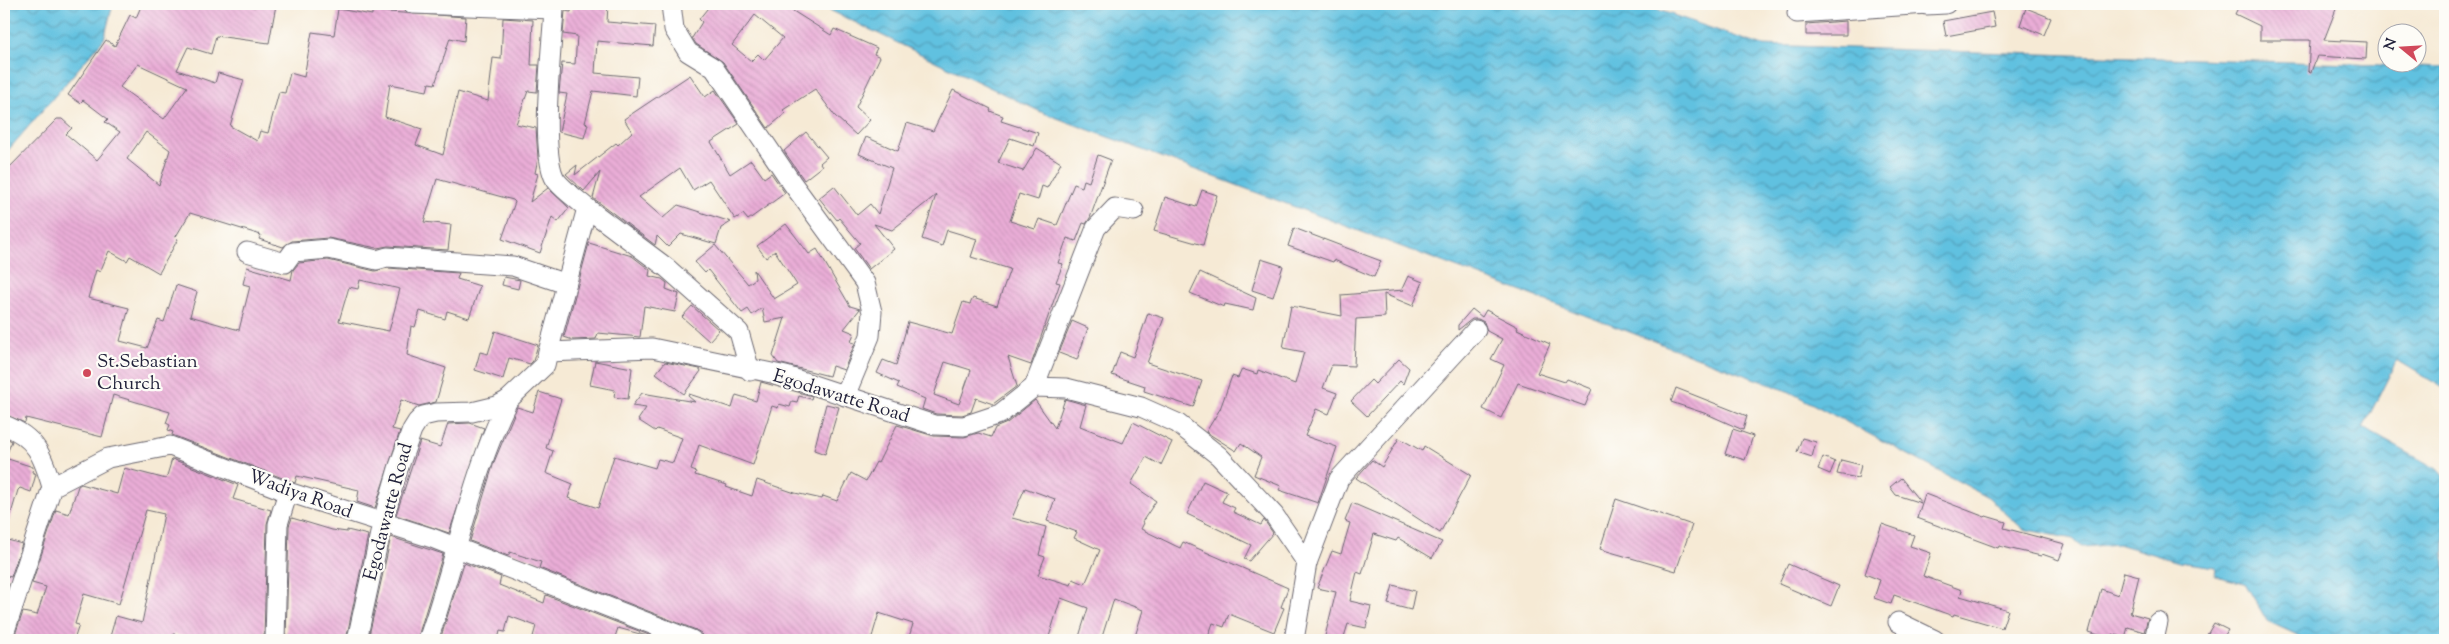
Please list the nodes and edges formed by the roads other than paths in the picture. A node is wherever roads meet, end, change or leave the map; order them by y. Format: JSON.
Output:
{"nodes":[{"id":1,"x":413,"y":4,"type":"edge"},
{"id":2,"x":671,"y":4,"type":"edge"},
{"id":3,"x":1801,"y":4,"type":"edge"},
{"id":4,"x":1926,"y":4,"type":"edge"},
{"id":5,"x":1946,"y":4,"type":"edge"},
{"id":6,"x":587,"y":208,"type":"junction"},
{"id":7,"x":1134,"y":210,"type":"dead end"},
{"id":8,"x":247,"y":252,"type":"dead end"},
{"id":9,"x":566,"y":284,"type":"junction"},
{"id":10,"x":1476,"y":330,"type":"dead end"},
{"id":11,"x":548,"y":352,"type":"junction"},
{"id":12,"x":750,"y":371,"type":"junction"},
{"id":13,"x":1034,"y":387,"type":"junction"},
{"id":14,"x":845,"y":396,"type":"junction"},
{"id":15,"x":508,"y":400,"type":"junction"},
{"id":16,"x":4,"y":425,"type":"edge"},
{"id":17,"x":52,"y":487,"type":"junction"},
{"id":18,"x":288,"y":492,"type":"junction"},
{"id":19,"x":382,"y":524,"type":"junction"},
{"id":20,"x":455,"y":547,"type":"junction"},
{"id":21,"x":1307,"y":563,"type":"junction"},
{"id":22,"x":1898,"y":622,"type":"dead end"},
{"id":23,"x":4,"y":634,"type":"edge"},
{"id":24,"x":275,"y":640,"type":"edge"},
{"id":25,"x":357,"y":640,"type":"edge"},
{"id":26,"x":428,"y":640,"type":"edge"},
{"id":27,"x":692,"y":640,"type":"edge"},
{"id":28,"x":1294,"y":640,"type":"edge"},
{"id":29,"x":1935,"y":640,"type":"edge"}],
"edges":[{"from":1,"to":6,"type":"street"},
{"from":2,"to":14,"type":"street"},
{"from":3,"to":4,"type":"street"},
{"from":4,"to":5,"type":"street"},
{"from":6,"to":9,"type":"street"},
{"from":6,"to":12,"type":"street"},
{"from":7,"to":13,"type":"street"},
{"from":8,"to":9,"type":"street"},
{"from":9,"to":11,"type":"street"},
{"from":10,"to":21,"type":"street"},
{"from":11,"to":12,"type":"street","name":"Egodawatte Road"},
{"from":11,"to":15,"type":"street","name":"Egodawatte Road"},
{"from":12,"to":14,"type":"street","name":"Egodawatte Road"},
{"from":13,"to":14,"type":"street","name":"Egodawatte Road"},
{"from":13,"to":21,"type":"street"},
{"from":15,"to":19,"type":"street","name":"Egodawatte Road"},
{"from":15,"to":20,"type":"street"},
{"from":16,"to":17,"type":"street"},
{"from":17,"to":18,"type":"street","name":"Wadiya Road"},
{"from":17,"to":23,"type":"street"},
{"from":18,"to":19,"type":"street","name":"Wadiya Road"},
{"from":18,"to":24,"type":"street"},
{"from":19,"to":20,"type":"street","name":"Wadiya Road"},
{"from":19,"to":25,"type":"street","name":"Egodawatte Road"},
{"from":20,"to":26,"type":"street"},
{"from":20,"to":27,"type":"street","name":"Wadiya Road"},
{"from":21,"to":28,"type":"street"},
{"from":22,"to":29,"type":"street"}]}
